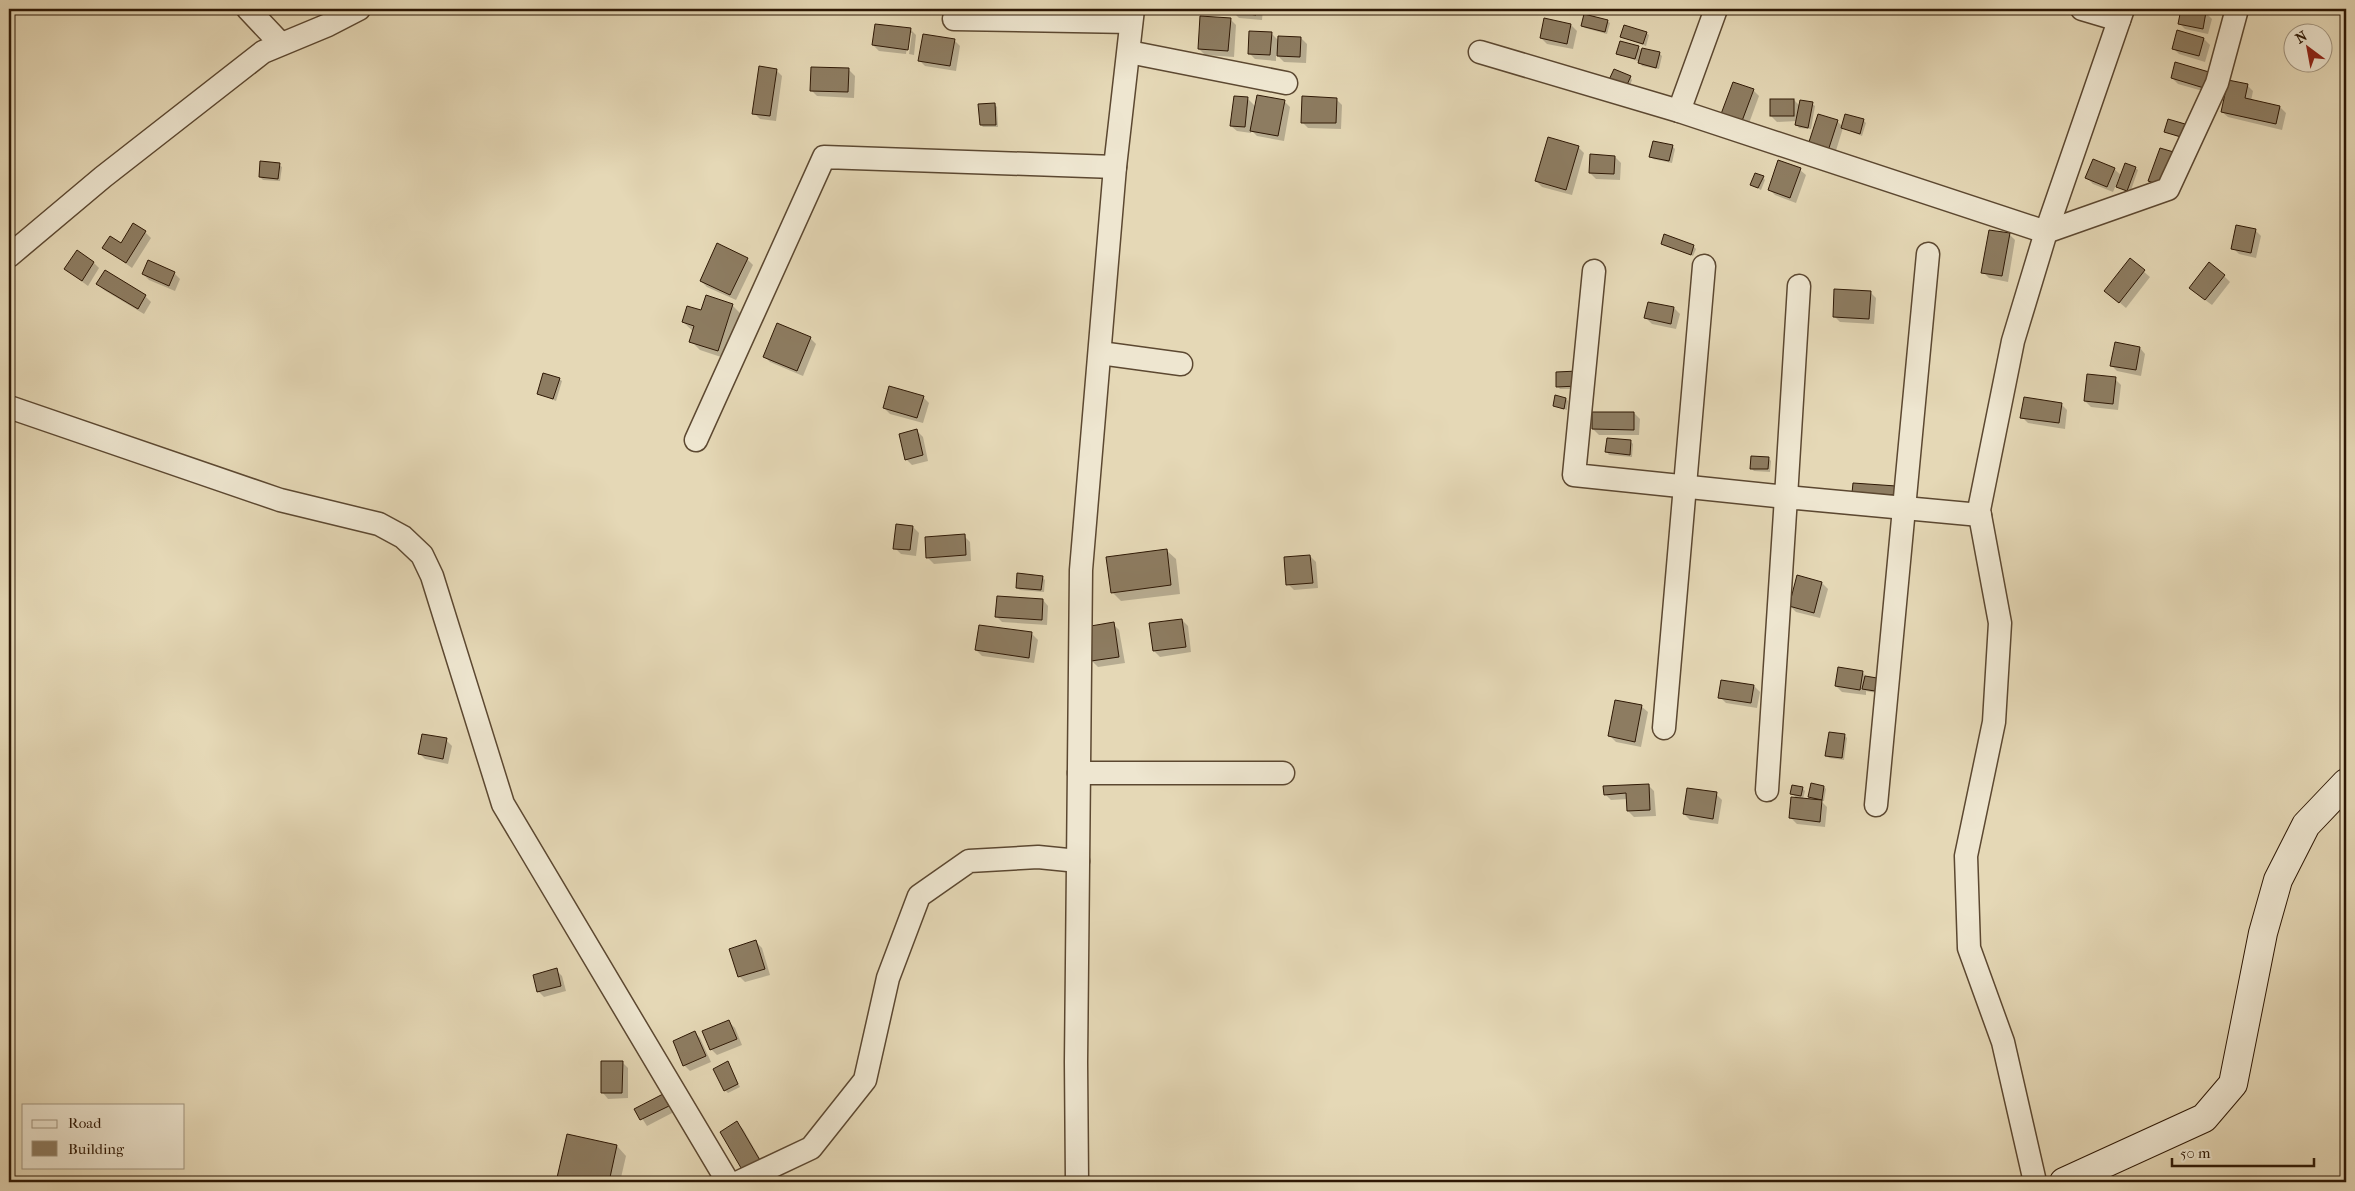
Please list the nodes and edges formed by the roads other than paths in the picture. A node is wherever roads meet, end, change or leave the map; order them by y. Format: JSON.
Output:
{"nodes":[{"id":1,"x":248,"y":9,"type":"edge"},
{"id":2,"x":360,"y":9,"type":"edge"},
{"id":3,"x":1716,"y":9,"type":"edge"},
{"id":4,"x":2082,"y":9,"type":"edge"},
{"id":5,"x":2237,"y":9,"type":"edge"},
{"id":6,"x":2121,"y":14,"type":"edge"},
{"id":7,"x":1132,"y":15,"type":"edge"},
{"id":8,"x":954,"y":19,"type":"dead end"},
{"id":9,"x":281,"y":44,"type":"junction"},
{"id":10,"x":1128,"y":52,"type":"junction"},
{"id":11,"x":1480,"y":52,"type":"dead end"},
{"id":12,"x":1286,"y":83,"type":"dead end"},
{"id":13,"x":1679,"y":111,"type":"junction"},
{"id":14,"x":1115,"y":167,"type":"junction"},
{"id":15,"x":2046,"y":232,"type":"junction"},
{"id":16,"x":1928,"y":254,"type":"dead end"},
{"id":17,"x":9,"y":256,"type":"edge"},
{"id":18,"x":1704,"y":266,"type":"dead end"},
{"id":19,"x":1594,"y":271,"type":"dead end"},
{"id":20,"x":1799,"y":286,"type":"dead end"},
{"id":21,"x":1100,"y":353,"type":"junction"},
{"id":22,"x":1181,"y":364,"type":"dead end"},
{"id":23,"x":9,"y":407,"type":"edge"},
{"id":24,"x":696,"y":440,"type":"dead end"},
{"id":25,"x":1685,"y":486,"type":"junction"},
{"id":26,"x":1786,"y":497,"type":"junction"},
{"id":27,"x":1905,"y":508,"type":"junction"},
{"id":28,"x":1980,"y":515,"type":"junction"},
{"id":29,"x":1664,"y":728,"type":"dead end"},
{"id":30,"x":1079,"y":772,"type":"junction"},
{"id":31,"x":1283,"y":773,"type":"dead end"},
{"id":32,"x":2346,"y":783,"type":"edge"},
{"id":33,"x":1768,"y":790,"type":"dead end"},
{"id":34,"x":1876,"y":805,"type":"dead end"},
{"id":35,"x":1078,"y":862,"type":"junction"},
{"id":36,"x":728,"y":1182,"type":"edge"},
{"id":37,"x":740,"y":1182,"type":"edge"},
{"id":38,"x":1077,"y":1182,"type":"edge"},
{"id":39,"x":2035,"y":1182,"type":"edge"},
{"id":40,"x":2064,"y":1182,"type":"edge"}],
"edges":[{"from":1,"to":9,"type":"street"},
{"from":2,"to":9,"type":"street"},
{"from":3,"to":13,"type":"street"},
{"from":4,"to":6,"type":"street"},
{"from":5,"to":15,"type":"street"},
{"from":6,"to":15,"type":"street"},
{"from":7,"to":8,"type":"street"},
{"from":7,"to":10,"type":"street"},
{"from":9,"to":17,"type":"street"},
{"from":10,"to":12,"type":"street"},
{"from":10,"to":14,"type":"street"},
{"from":11,"to":13,"type":"street"},
{"from":13,"to":15,"type":"street"},
{"from":14,"to":21,"type":"street"},
{"from":14,"to":24,"type":"street"},
{"from":15,"to":28,"type":"street"},
{"from":16,"to":27,"type":"street"},
{"from":18,"to":25,"type":"street"},
{"from":19,"to":25,"type":"street"},
{"from":20,"to":26,"type":"street"},
{"from":21,"to":22,"type":"street"},
{"from":21,"to":30,"type":"street"},
{"from":23,"to":36,"type":"street"},
{"from":25,"to":26,"type":"street"},
{"from":25,"to":29,"type":"street"},
{"from":26,"to":27,"type":"street"},
{"from":26,"to":33,"type":"street"},
{"from":27,"to":28,"type":"street"},
{"from":27,"to":34,"type":"street"},
{"from":28,"to":39,"type":"street"},
{"from":30,"to":31,"type":"street"},
{"from":30,"to":35,"type":"street"},
{"from":32,"to":40,"type":"street"},
{"from":35,"to":37,"type":"street"},
{"from":35,"to":38,"type":"street"}]}
